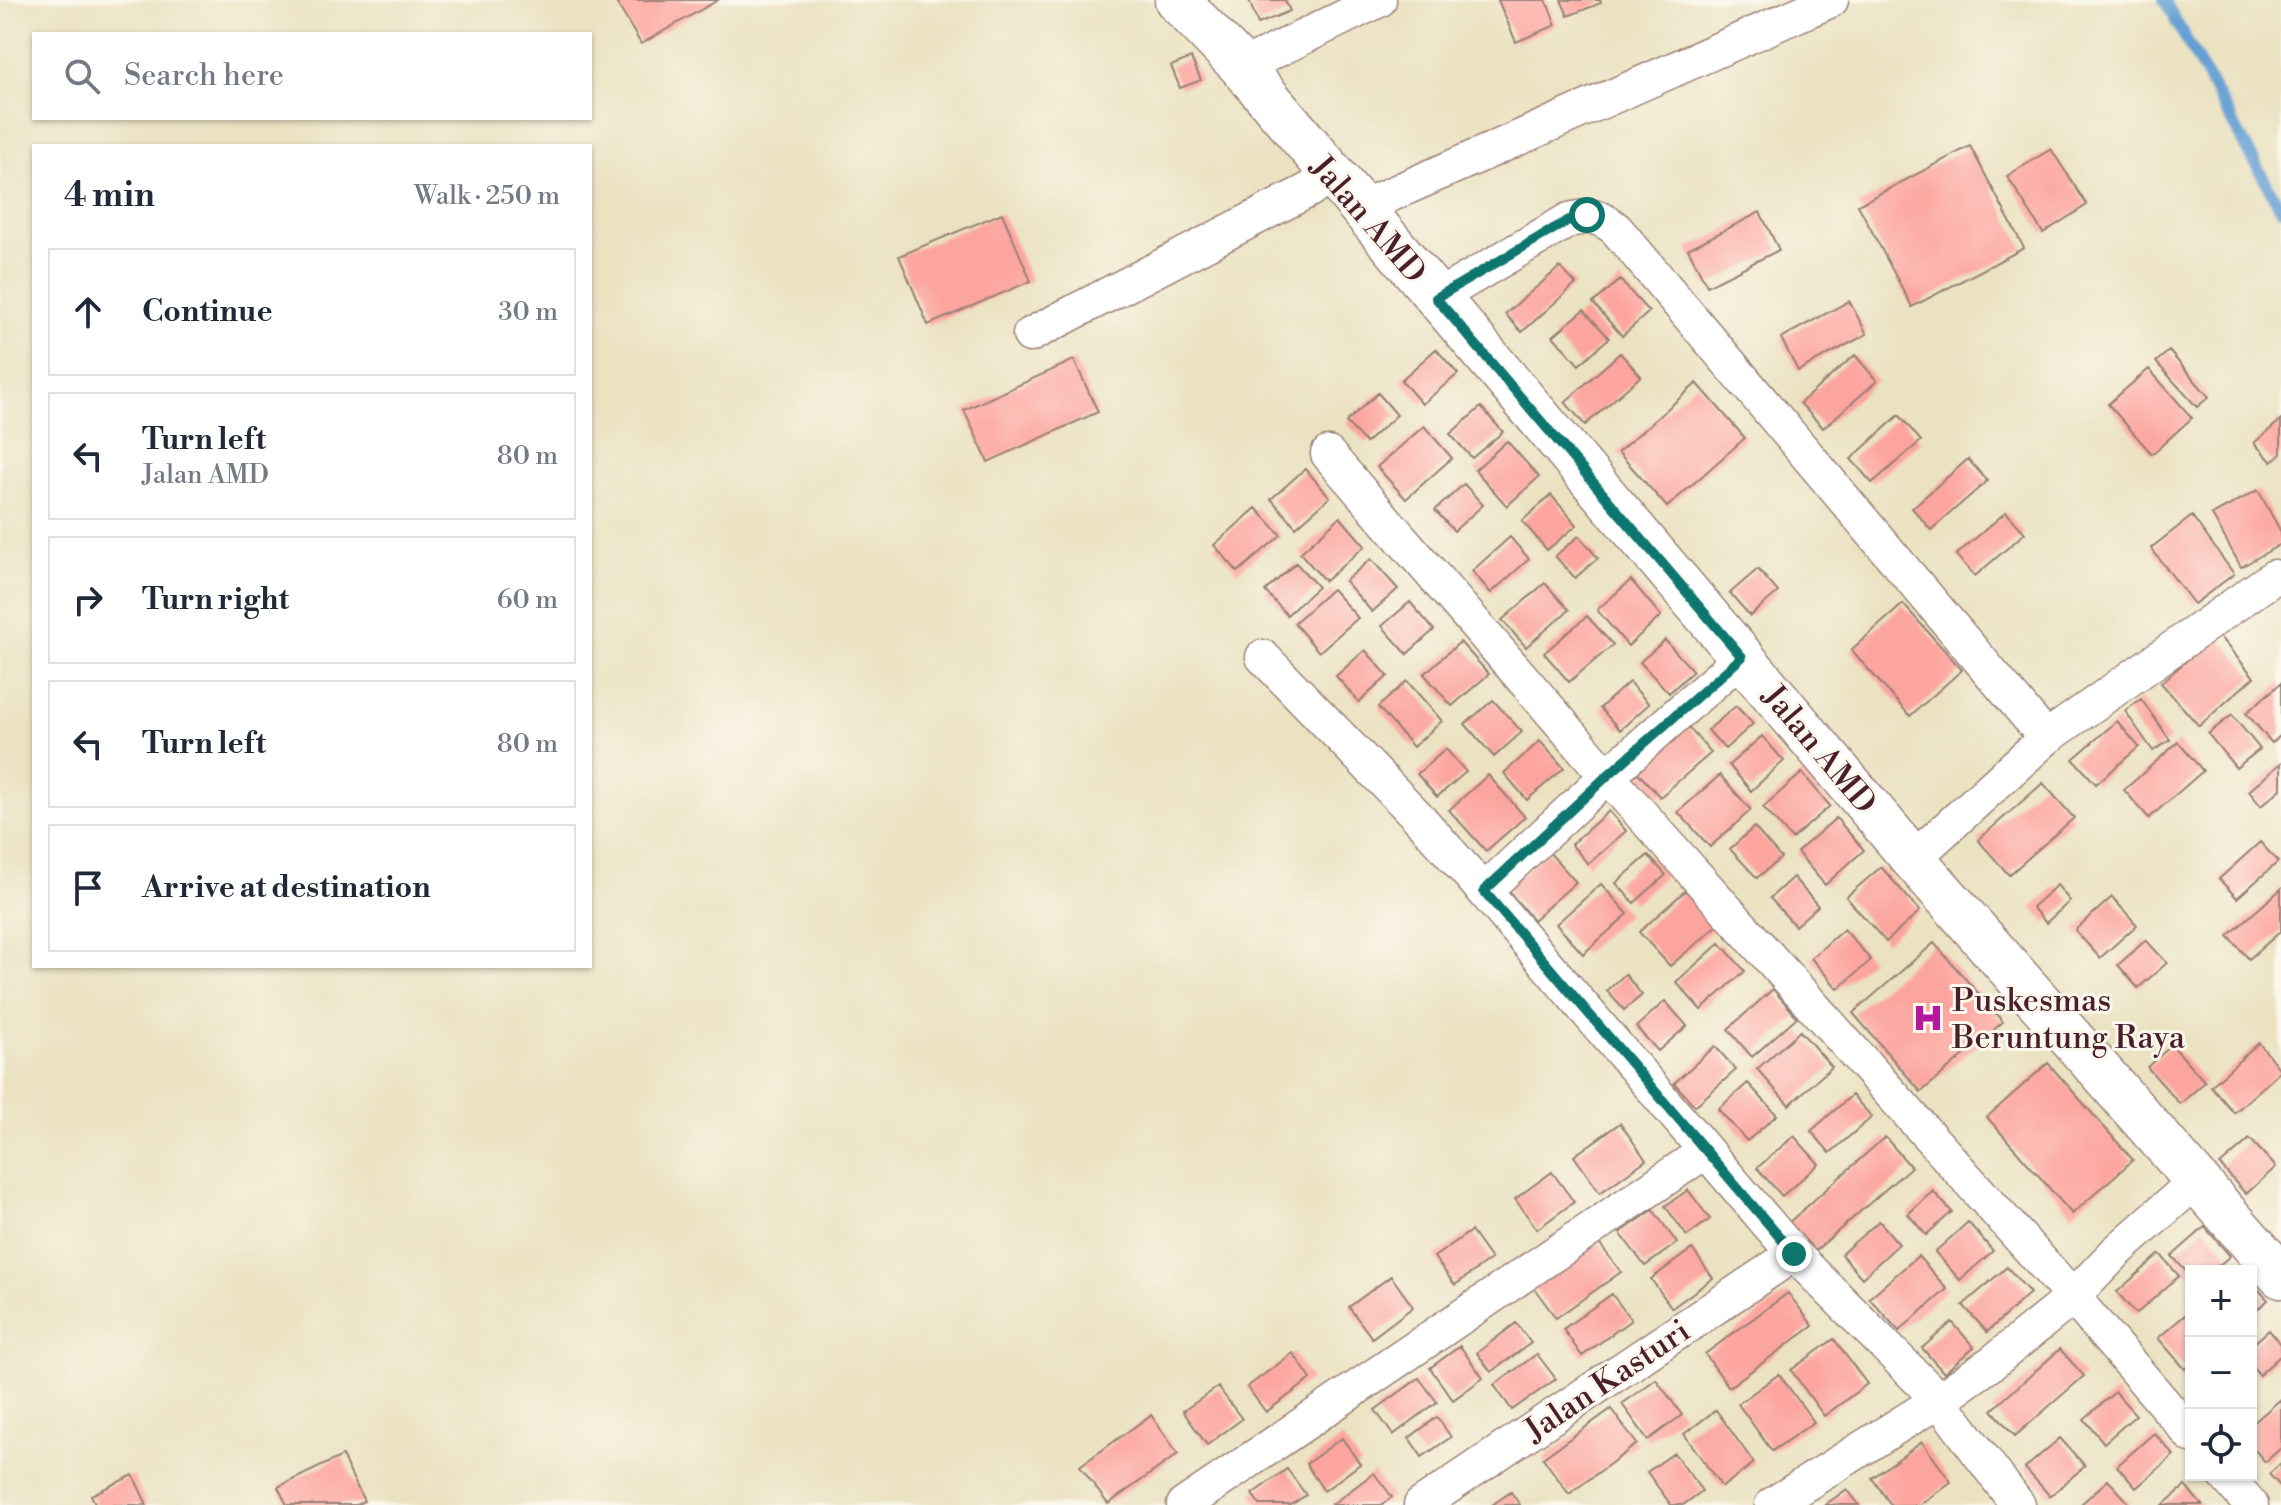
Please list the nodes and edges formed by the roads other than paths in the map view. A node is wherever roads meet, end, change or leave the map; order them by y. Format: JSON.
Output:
{"nodes":[{"id":1,"x":1177,"y":0,"type":"edge"},
{"id":2,"x":1379,"y":0,"type":"edge"},
{"id":3,"x":1831,"y":0,"type":"edge"},
{"id":4,"x":1242,"y":67,"type":"junction"},
{"id":5,"x":1347,"y":192,"type":"junction"},
{"id":6,"x":1436,"y":298,"type":"junction"},
{"id":7,"x":1030,"y":335,"type":"dead end"},
{"id":8,"x":1328,"y":454,"type":"dead end"},
{"id":9,"x":2274,"y":577,"type":"dead end"},
{"id":10,"x":1263,"y":657,"type":"dead end"},
{"id":11,"x":1742,"y":657,"type":"junction"},
{"id":12,"x":2046,"y":738,"type":"junction"},
{"id":13,"x":1607,"y":776,"type":"junction"},
{"id":14,"x":1913,"y":859,"type":"junction"},
{"id":15,"x":1484,"y":891,"type":"junction"},
{"id":16,"x":1706,"y":1151,"type":"junction"},
{"id":17,"x":2197,"y":1180,"type":"junction"},
{"id":18,"x":1794,"y":1254,"type":"junction"},
{"id":19,"x":2281,"y":1276,"type":"edge"},
{"id":20,"x":2073,"y":1297,"type":"junction"},
{"id":21,"x":1939,"y":1400,"type":"junction"},
{"id":22,"x":2185,"y":1428,"type":"edge"},
{"id":23,"x":2230,"y":1481,"type":"edge"},
{"id":24,"x":1184,"y":1505,"type":"edge"},
{"id":25,"x":1421,"y":1505,"type":"edge"},
{"id":26,"x":1772,"y":1505,"type":"edge"},
{"id":27,"x":2018,"y":1505,"type":"edge"},
{"id":28,"x":2251,"y":1505,"type":"edge"}],
"edges":[{"from":1,"to":4,"type":"street","name":"Jalan AMD"},
{"from":2,"to":4,"type":"street"},
{"from":3,"to":5,"type":"street"},
{"from":4,"to":5,"type":"street","name":"Jalan AMD"},
{"from":5,"to":6,"type":"street","name":"Jalan AMD"},
{"from":5,"to":7,"type":"street"},
{"from":6,"to":11,"type":"street","name":"Jalan AMD"},
{"from":6,"to":12,"type":"street"},
{"from":8,"to":13,"type":"street"},
{"from":9,"to":12,"type":"street"},
{"from":10,"to":15,"type":"street"},
{"from":11,"to":13,"type":"street"},
{"from":11,"to":14,"type":"street","name":"Jalan AMD"},
{"from":12,"to":14,"type":"street"},
{"from":13,"to":15,"type":"street"},
{"from":13,"to":20,"type":"street"},
{"from":14,"to":17,"type":"street","name":"Jalan AMD"},
{"from":15,"to":16,"type":"street"},
{"from":16,"to":18,"type":"street"},
{"from":16,"to":24,"type":"street"},
{"from":17,"to":19,"type":"street","name":"Jalan AMD"},
{"from":17,"to":20,"type":"street"},
{"from":18,"to":21,"type":"street"},
{"from":18,"to":25,"type":"street","name":"Jalan Kasturi"},
{"from":20,"to":21,"type":"street"},
{"from":20,"to":22,"type":"street"},
{"from":21,"to":26,"type":"street"},
{"from":21,"to":27,"type":"street"},
{"from":23,"to":28,"type":"street"}]}
